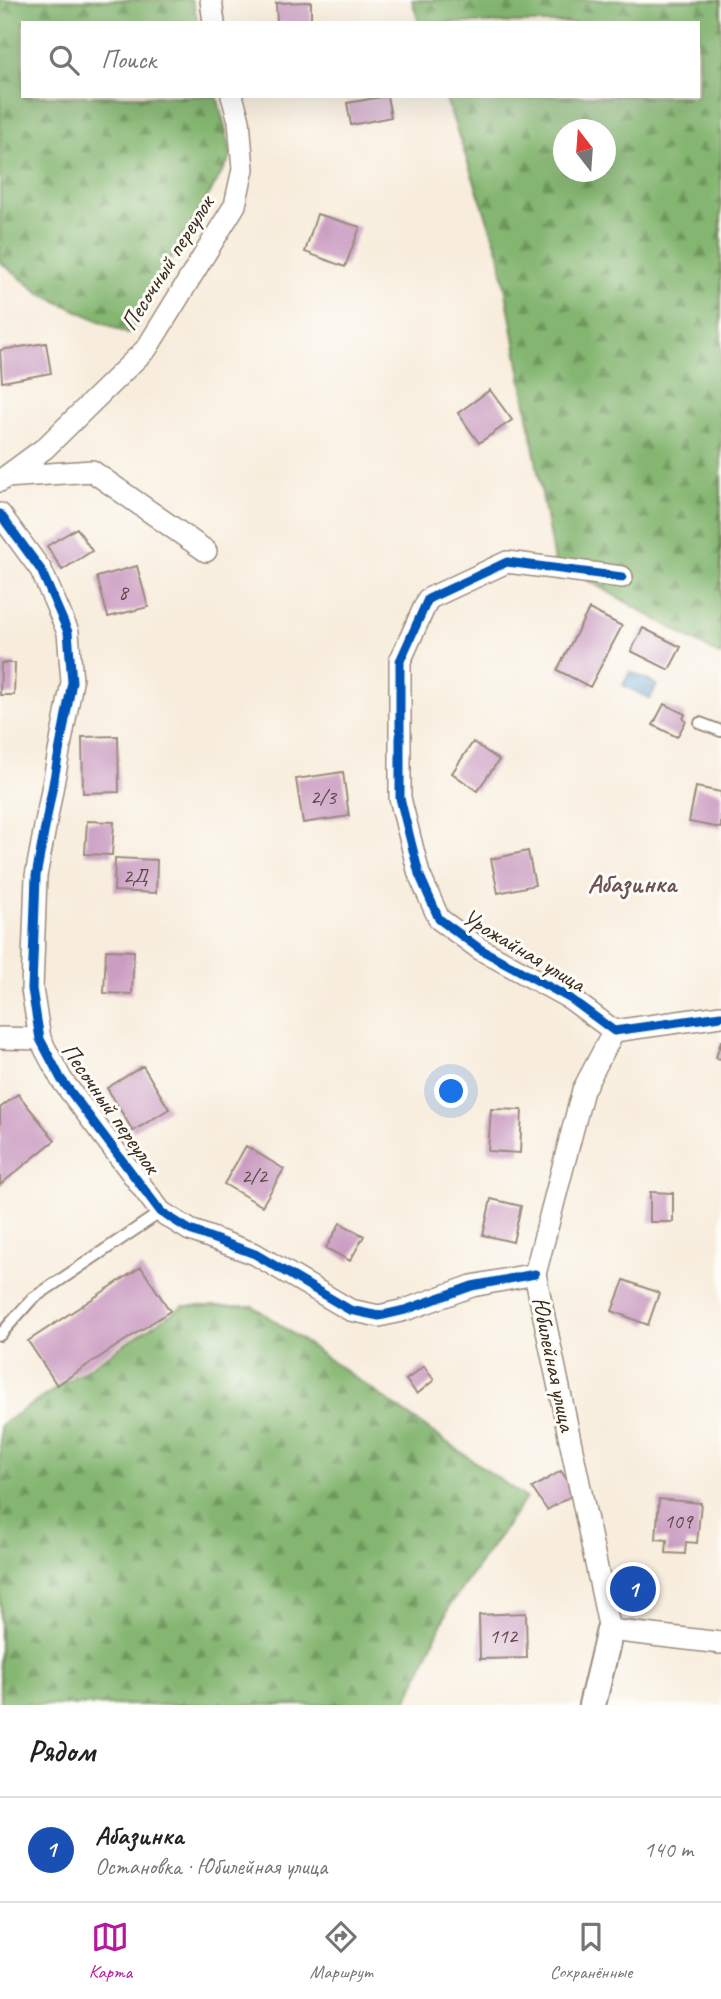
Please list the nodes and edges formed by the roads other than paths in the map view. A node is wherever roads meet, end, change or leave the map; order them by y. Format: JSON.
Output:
{"nodes":[{"id":1,"x":211,"y":0,"type":"edge"},
{"id":2,"x":214,"y":21,"type":"edge"},
{"id":3,"x":233,"y":98,"type":"edge"},
{"id":4,"x":3,"y":479,"type":"edge"},
{"id":5,"x":0,"y":514,"type":"edge"},
{"id":6,"x":206,"y":551,"type":"dead end"},
{"id":7,"x":622,"y":577,"type":"dead end"},
{"id":8,"x":700,"y":723,"type":"dead end"},
{"id":9,"x":721,"y":731,"type":"edge"},
{"id":10,"x":721,"y":1016,"type":"edge"},
{"id":11,"x":614,"y":1031,"type":"junction"},
{"id":12,"x":0,"y":1038,"type":"edge"},
{"id":13,"x":40,"y":1039,"type":"junction"},
{"id":14,"x":161,"y":1213,"type":"junction"},
{"id":15,"x":535,"y":1274,"type":"junction"},
{"id":16,"x":0,"y":1335,"type":"edge"},
{"id":17,"x":610,"y":1630,"type":"junction"},
{"id":18,"x":721,"y":1643,"type":"edge"},
{"id":19,"x":592,"y":1705,"type":"edge"}],
"edges":[{"from":1,"to":2,"type":"street"},
{"from":3,"to":4,"type":"street","name":"Песочный переулок"},
{"from":4,"to":6,"type":"street"},
{"from":5,"to":13,"type":"street","name":"Песочный переулок"},
{"from":7,"to":11,"type":"street","name":"Урожайная улица"},
{"from":8,"to":9,"type":"lane"},
{"from":10,"to":11,"type":"street"},
{"from":11,"to":15,"type":"street","name":"Юбилейная улица"},
{"from":12,"to":13,"type":"street","name":"Песочный переулок"},
{"from":13,"to":14,"type":"street","name":"Песочный переулок"},
{"from":14,"to":15,"type":"street","name":"Песочный переулок"},
{"from":14,"to":16,"type":"lane"},
{"from":15,"to":17,"type":"street","name":"Юбилейная улица"},
{"from":17,"to":18,"type":"street"},
{"from":17,"to":19,"type":"street","name":"Юбилейная улица"}]}
